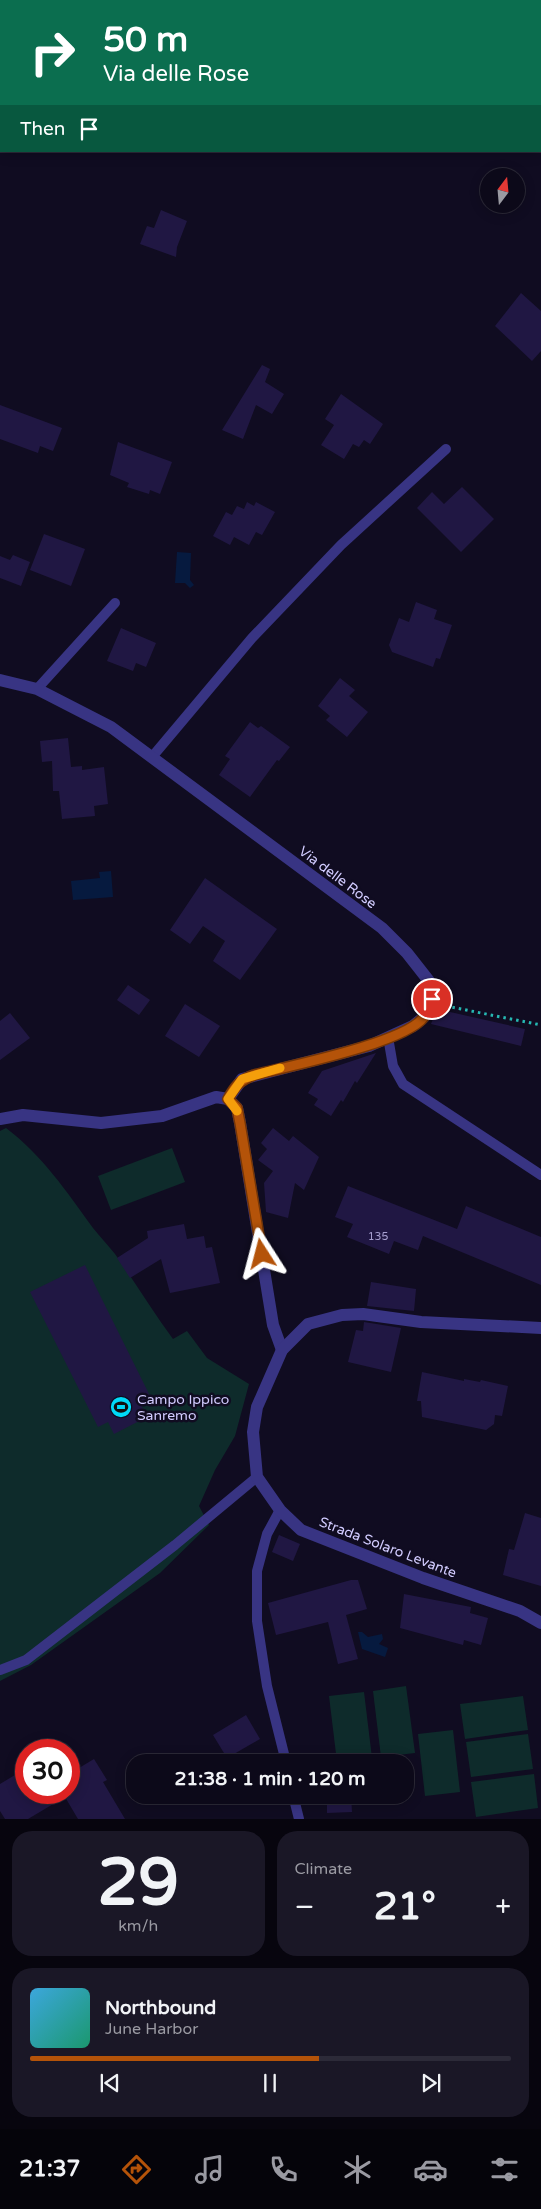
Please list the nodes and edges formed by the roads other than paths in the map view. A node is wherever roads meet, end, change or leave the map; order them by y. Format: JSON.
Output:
{"nodes":[{"id":1,"x":446,"y":449,"type":"dead end"},
{"id":2,"x":115,"y":603,"type":"dead end"},
{"id":3,"x":0,"y":680,"type":"edge"},
{"id":4,"x":37,"y":689,"type":"junction"},
{"id":5,"x":152,"y":758,"type":"junction"},
{"id":6,"x":388,"y":1037,"type":"junction"},
{"id":7,"x":228,"y":1099,"type":"junction"},
{"id":8,"x":0,"y":1119,"type":"edge"},
{"id":9,"x":541,"y":1175,"type":"edge"},
{"id":10,"x":541,"y":1328,"type":"edge"},
{"id":11,"x":282,"y":1350,"type":"junction"},
{"id":12,"x":257,"y":1477,"type":"junction"},
{"id":13,"x":280,"y":1510,"type":"junction"},
{"id":14,"x":541,"y":1623,"type":"edge"},
{"id":15,"x":0,"y":1670,"type":"edge"},
{"id":16,"x":284,"y":1754,"type":"edge"},
{"id":17,"x":295,"y":1804,"type":"edge"},
{"id":18,"x":299,"y":1819,"type":"edge"}],
"edges":[{"from":1,"to":5,"type":"lane"},
{"from":2,"to":4,"type":"lane"},
{"from":3,"to":4,"type":"street","name":"Via delle Rose"},
{"from":4,"to":5,"type":"street","name":"Via delle Rose"},
{"from":5,"to":6,"type":"street","name":"Via delle Rose"},
{"from":6,"to":7,"type":"street"},
{"from":6,"to":9,"type":"lane"},
{"from":7,"to":8,"type":"street"},
{"from":7,"to":11,"type":"street"},
{"from":10,"to":11,"type":"street","name":"Strada Solaro Levante"},
{"from":11,"to":12,"type":"street","name":"Strada Solaro Levante"},
{"from":12,"to":13,"type":"street","name":"Strada Solaro Levante"},
{"from":12,"to":15,"type":"lane"},
{"from":13,"to":14,"type":"street","name":"Strada Solaro Levante"},
{"from":13,"to":16,"type":"lane"},
{"from":17,"to":18,"type":"lane"}]}
